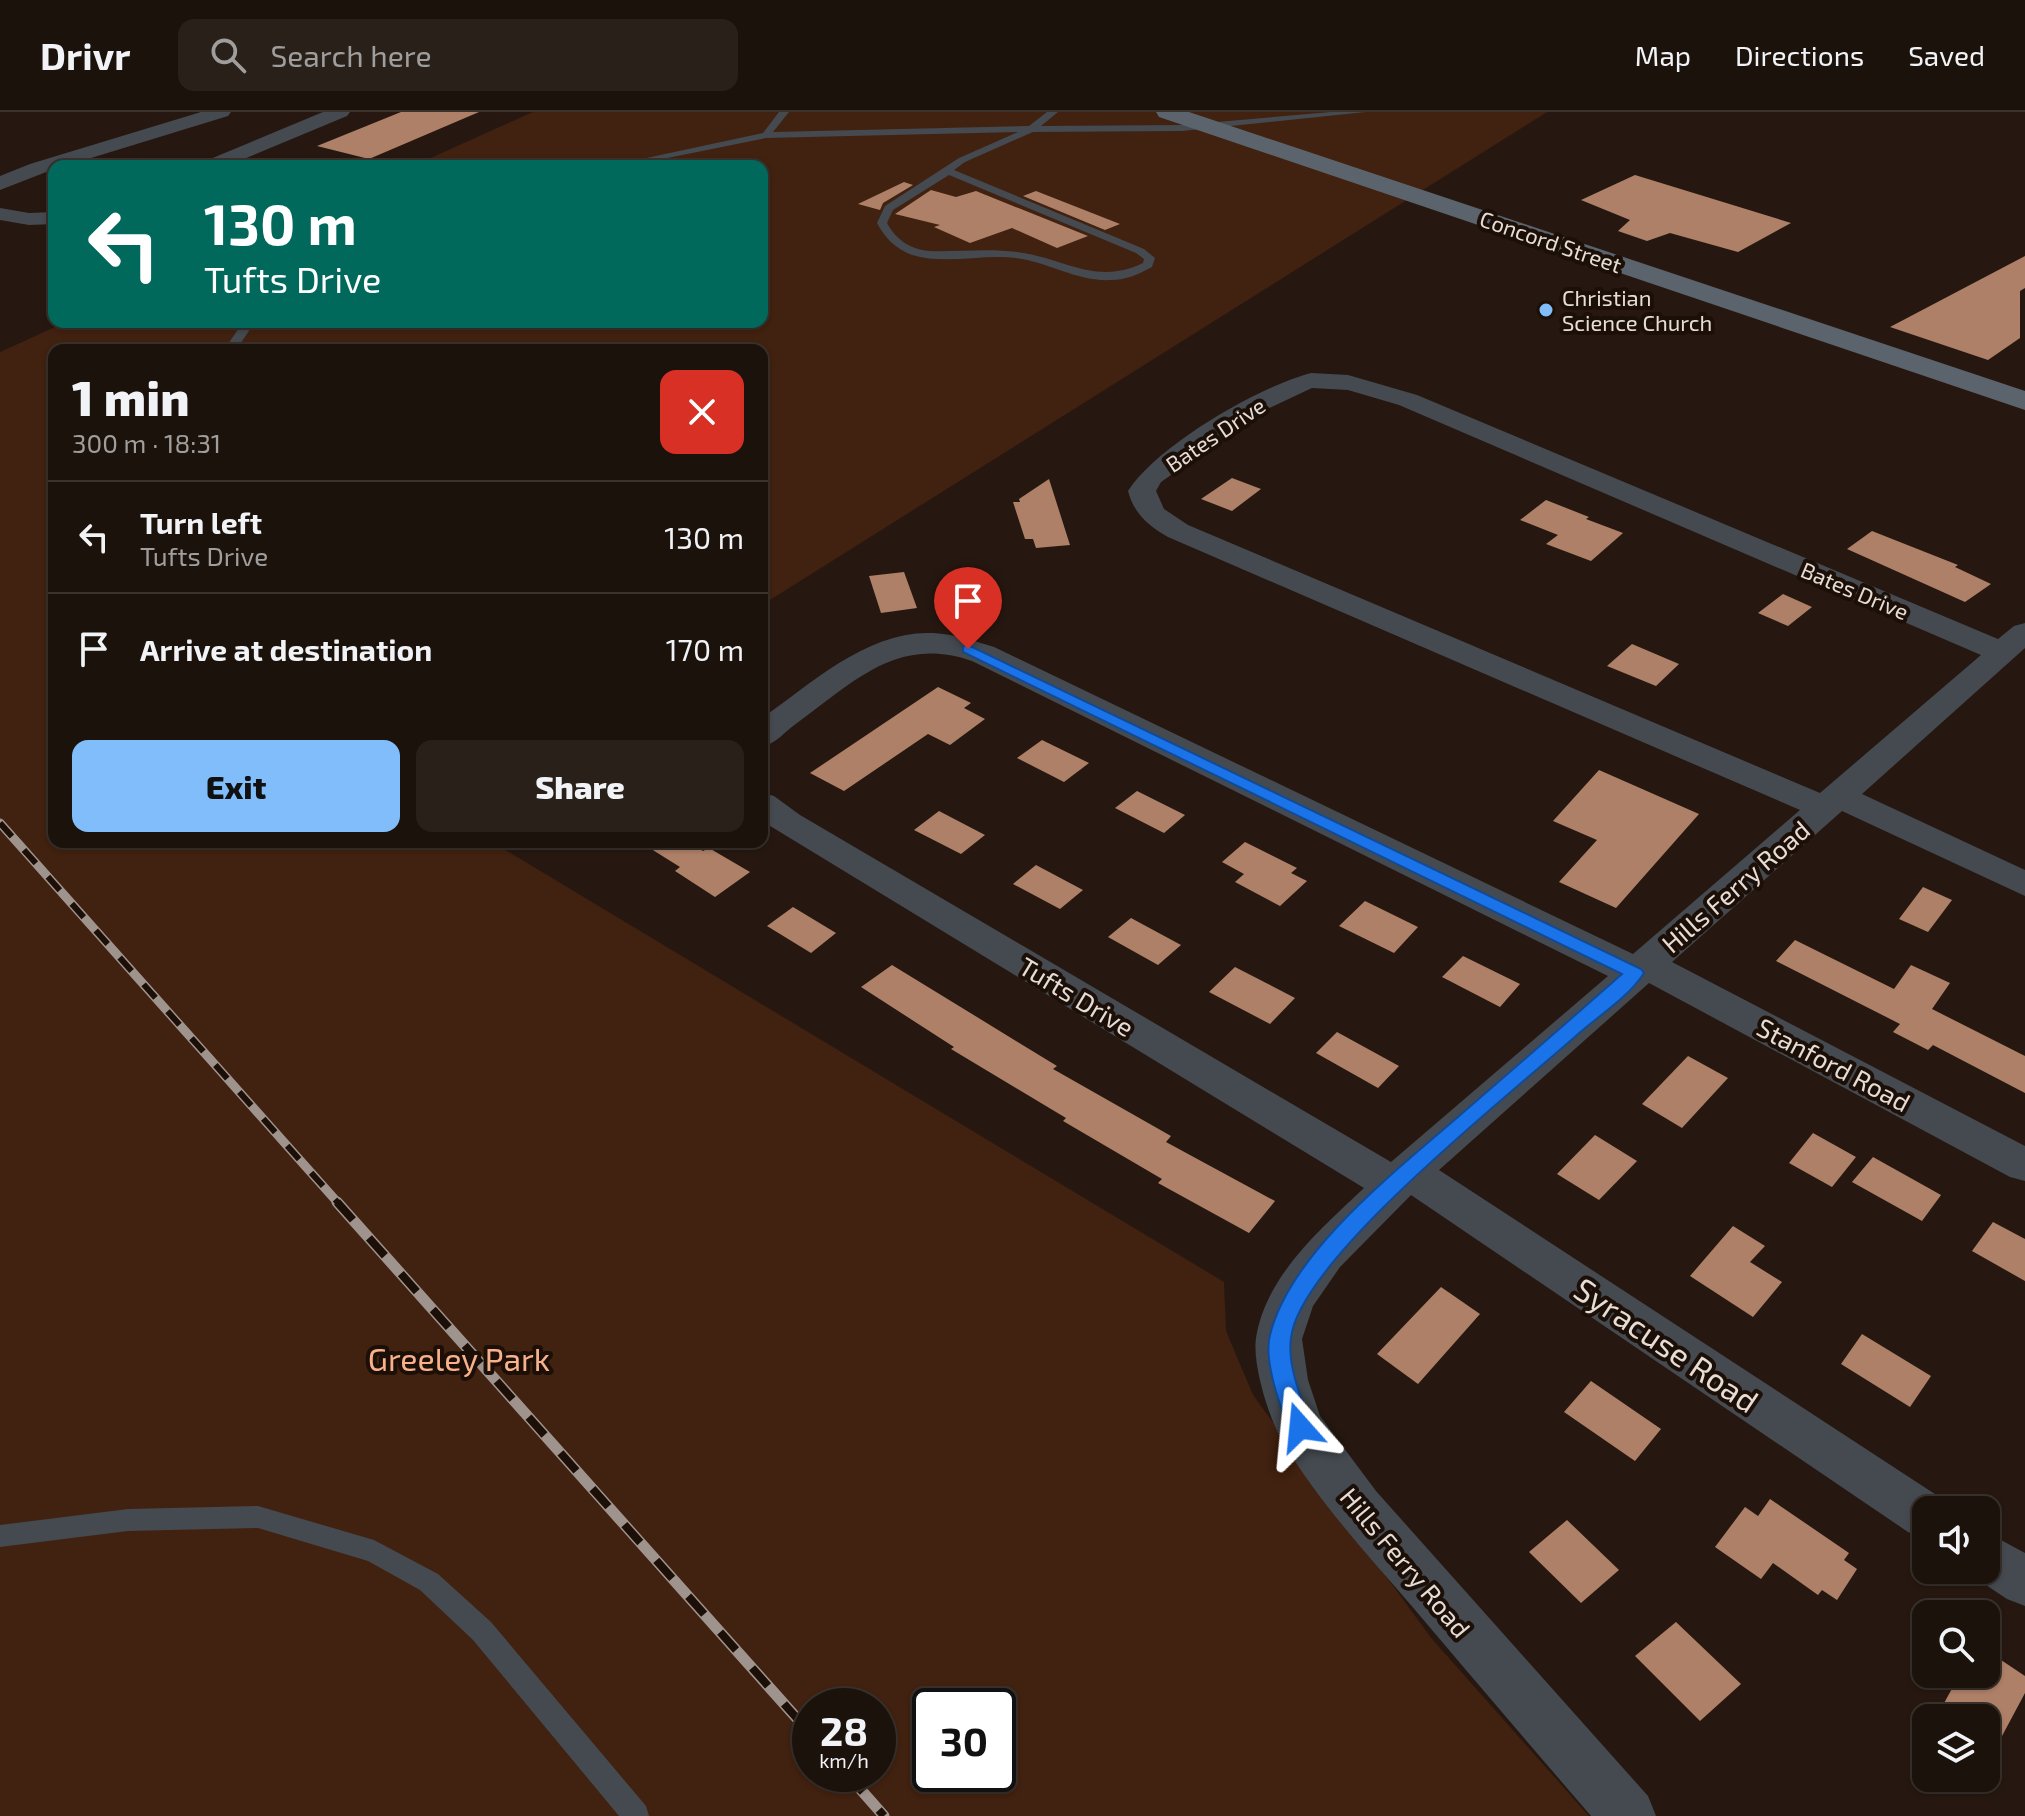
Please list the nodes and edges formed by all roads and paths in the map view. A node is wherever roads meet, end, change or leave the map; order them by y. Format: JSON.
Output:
{"nodes":[{"id":1,"x":221,"y":112,"type":"edge"},
{"id":2,"x":340,"y":112,"type":"edge"},
{"id":3,"x":784,"y":112,"type":"edge"},
{"id":4,"x":1053,"y":112,"type":"edge"},
{"id":5,"x":1167,"y":112,"type":"edge"},
{"id":6,"x":1361,"y":112,"type":"edge"},
{"id":7,"x":1209,"y":126,"type":"junction"},
{"id":8,"x":1031,"y":129,"type":"junction"},
{"id":9,"x":766,"y":135,"type":"junction"},
{"id":10,"x":63,"y":160,"type":"edge"},
{"id":11,"x":224,"y":160,"type":"edge"},
{"id":12,"x":643,"y":160,"type":"edge"},
{"id":13,"x":48,"y":165,"type":"edge"},
{"id":14,"x":948,"y":171,"type":"junction"},
{"id":15,"x":0,"y":184,"type":"edge"},
{"id":16,"x":0,"y":214,"type":"edge"},
{"id":17,"x":48,"y":218,"type":"edge"},
{"id":18,"x":2025,"y":401,"type":"edge"},
{"id":19,"x":2013,"y":642,"type":"edge"},
{"id":20,"x":768,"y":730,"type":"edge"},
{"id":21,"x":1831,"y":802,"type":"junction"},
{"id":22,"x":768,"y":808,"type":"edge"},
{"id":23,"x":2025,"y":884,"type":"edge"},
{"id":24,"x":1639,"y":968,"type":"junction"},
{"id":25,"x":2025,"y":1165,"type":"edge"},
{"id":26,"x":1401,"y":1179,"type":"junction"},
{"id":27,"x":1912,"y":1507,"type":"edge"},
{"id":28,"x":0,"y":1536,"type":"edge"},
{"id":29,"x":2000,"y":1565,"type":"edge"},
{"id":30,"x":2025,"y":1582,"type":"edge"},
{"id":31,"x":636,"y":1816,"type":"edge"},
{"id":32,"x":1628,"y":1816,"type":"edge"}],
"edges":[{"from":1,"to":10,"type":"street"},
{"from":2,"to":11,"type":"street"},
{"from":3,"to":9,"type":"lane"},
{"from":4,"to":8,"type":"lane"},
{"from":5,"to":7,"type":"main road","name":"Concord Street"},
{"from":6,"to":7,"type":"lane"},
{"from":7,"to":8,"type":"lane"},
{"from":7,"to":18,"type":"main road","name":"Concord Street"},
{"from":8,"to":9,"type":"lane"},
{"from":8,"to":14,"type":"lane"},
{"from":9,"to":12,"type":"lane"},
{"from":13,"to":15,"type":"street"},
{"from":14,"to":14,"type":"lane"},
{"from":16,"to":17,"type":"street"},
{"from":19,"to":21,"type":"street","name":"Hills Ferry Road"},
{"from":19,"to":21,"type":"street","name":"Bates Drive"},
{"from":20,"to":24,"type":"street"},
{"from":21,"to":23,"type":"street"},
{"from":21,"to":24,"type":"street","name":"Hills Ferry Road"},
{"from":22,"to":26,"type":"street","name":"Tufts Drive"},
{"from":24,"to":25,"type":"street","name":"Stanford Road"},
{"from":24,"to":26,"type":"street","name":"Hills Ferry Road"},
{"from":26,"to":27,"type":"street","name":"Syracuse Road"},
{"from":26,"to":32,"type":"street","name":"Hills Ferry Road"},
{"from":28,"to":31,"type":"lane"},
{"from":29,"to":30,"type":"street"}]}
